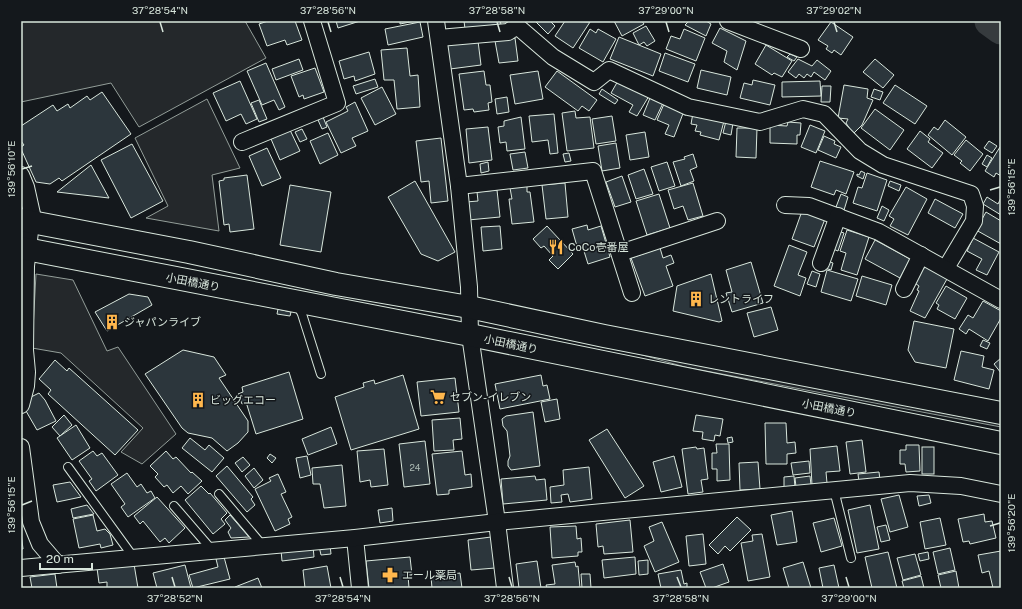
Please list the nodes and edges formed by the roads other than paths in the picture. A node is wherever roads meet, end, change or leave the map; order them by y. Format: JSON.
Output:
{"nodes":[{"id":1,"x":312,"y":21,"type":"edge"},
{"id":2,"x":436,"y":21,"type":"edge"},
{"id":3,"x":728,"y":21,"type":"edge"},
{"id":4,"x":438,"y":38,"type":"junction"},
{"id":5,"x":801,"y":49,"type":"dead end"},
{"id":6,"x":242,"y":142,"type":"dead end"},
{"id":7,"x":21,"y":175,"type":"edge"},
{"id":8,"x":459,"y":186,"type":"junction"},
{"id":9,"x":785,"y":205,"type":"dead end"},
{"id":10,"x":838,"y":216,"type":"junction"},
{"id":11,"x":26,"y":221,"type":"edge"},
{"id":12,"x":717,"y":221,"type":"dead end"},
{"id":13,"x":25,"y":248,"type":"edge"},
{"id":14,"x":620,"y":253,"type":"junction"},
{"id":15,"x":921,"y":255,"type":"junction"},
{"id":16,"x":821,"y":263,"type":"dead end"},
{"id":17,"x":946,"y":268,"type":"junction"},
{"id":18,"x":904,"y":289,"type":"dead end"},
{"id":19,"x":632,"y":293,"type":"dead end"},
{"id":20,"x":1001,"y":300,"type":"edge"},
{"id":21,"x":296,"y":302,"type":"junction"},
{"id":22,"x":469,"y":307,"type":"junction"},
{"id":23,"x":470,"y":335,"type":"junction"},
{"id":24,"x":23,"y":350,"type":"edge"},
{"id":25,"x":321,"y":374,"type":"dead end"},
{"id":26,"x":21,"y":405,"type":"edge"},
{"id":27,"x":1001,"y":413,"type":"edge"},
{"id":28,"x":1001,"y":443,"type":"edge"},
{"id":29,"x":21,"y":446,"type":"edge"},
{"id":30,"x":68,"y":467,"type":"dead end"},
{"id":31,"x":834,"y":490,"type":"junction"},
{"id":32,"x":218,"y":494,"type":"dead end"},
{"id":33,"x":1001,"y":494,"type":"edge"},
{"id":34,"x":174,"y":506,"type":"dead end"},
{"id":35,"x":497,"y":522,"type":"junction"},
{"id":36,"x":355,"y":538,"type":"junction"},
{"id":37,"x":264,"y":546,"type":"junction"},
{"id":38,"x":213,"y":551,"type":"junction"},
{"id":39,"x":134,"y":558,"type":"junction"},
{"id":40,"x":851,"y":558,"type":"dead end"},
{"id":41,"x":58,"y":565,"type":"junction"},
{"id":42,"x":21,"y":568,"type":"edge"},
{"id":43,"x":360,"y":588,"type":"edge"},
{"id":44,"x":505,"y":588,"type":"edge"}],
"edges":[{"from":1,"to":6,"type":"street"},
{"from":2,"to":4,"type":"street"},
{"from":3,"to":5,"type":"street"},
{"from":4,"to":8,"type":"street"},
{"from":4,"to":17,"type":"street"},
{"from":7,"to":11,"type":"street"},
{"from":8,"to":14,"type":"street"},
{"from":8,"to":22,"type":"street"},
{"from":9,"to":10,"type":"street"},
{"from":10,"to":15,"type":"street"},
{"from":10,"to":16,"type":"street"},
{"from":11,"to":13,"type":"street"},
{"from":11,"to":22,"type":"main road"},
{"from":12,"to":14,"type":"street"},
{"from":13,"to":21,"type":"main road","name":"小田橋通り"},
{"from":13,"to":24,"type":"street"},
{"from":14,"to":19,"type":"street"},
{"from":15,"to":17,"type":"street"},
{"from":15,"to":18,"type":"street"},
{"from":17,"to":20,"type":"street"},
{"from":21,"to":23,"type":"main road","name":"小田橋通り"},
{"from":21,"to":25,"type":"lane"},
{"from":22,"to":23,"type":"street"},
{"from":22,"to":27,"type":"main road"},
{"from":23,"to":28,"type":"main road","name":"小田橋通り"},
{"from":23,"to":35,"type":"street"},
{"from":24,"to":26,"type":"street"},
{"from":29,"to":41,"type":"street"},
{"from":30,"to":39,"type":"lane"},
{"from":31,"to":33,"type":"street"},
{"from":31,"to":35,"type":"street"},
{"from":31,"to":40,"type":"lane"},
{"from":32,"to":37,"type":"lane"},
{"from":34,"to":38,"type":"lane"},
{"from":35,"to":36,"type":"street"},
{"from":35,"to":44,"type":"street"},
{"from":36,"to":37,"type":"street"},
{"from":36,"to":43,"type":"street"},
{"from":37,"to":38,"type":"street"},
{"from":38,"to":39,"type":"street"},
{"from":39,"to":41,"type":"street"},
{"from":41,"to":42,"type":"street"}]}
